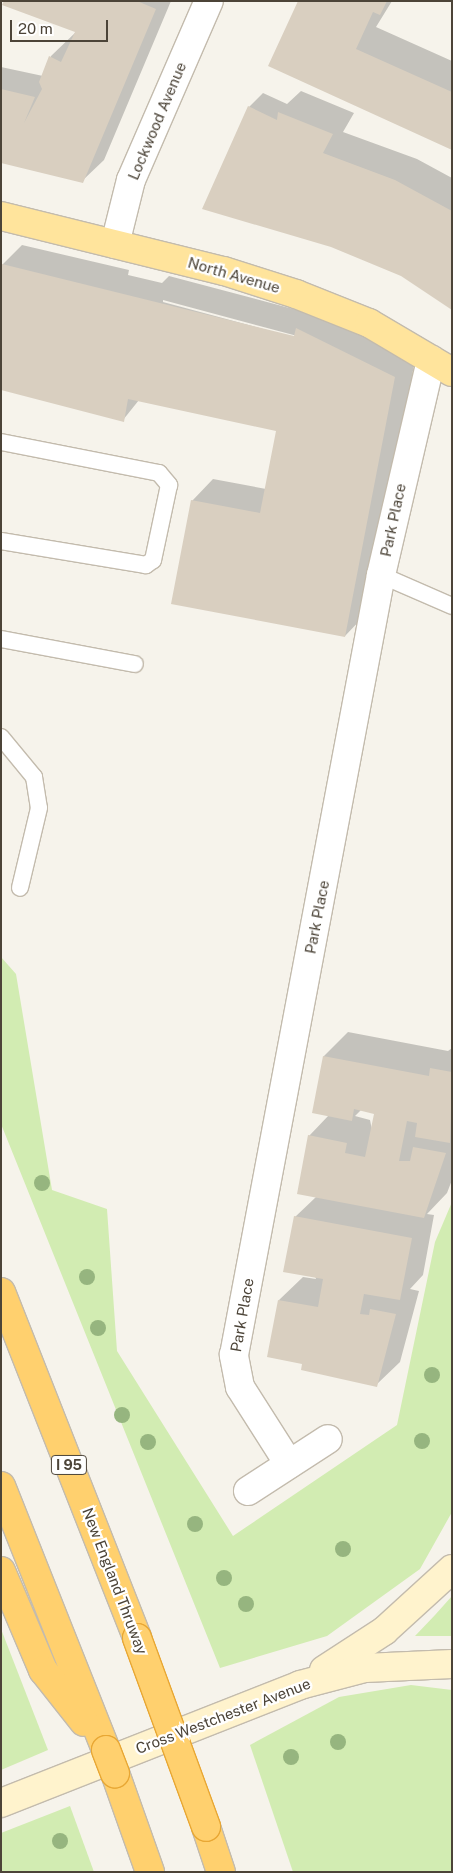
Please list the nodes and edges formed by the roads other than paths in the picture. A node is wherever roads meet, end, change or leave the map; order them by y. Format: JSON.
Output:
{"nodes":[{"id":1,"x":209,"y":1,"type":"edge"},
{"id":2,"x":1,"y":216,"type":"edge"},
{"id":3,"x":115,"y":244,"type":"junction"},
{"id":4,"x":441,"y":366,"type":"edge"},
{"id":5,"x":1,"y":442,"type":"edge"},
{"id":6,"x":1,"y":542,"type":"edge"},
{"id":7,"x":381,"y":576,"type":"junction"},
{"id":8,"x":451,"y":602,"type":"edge"},
{"id":9,"x":1,"y":639,"type":"edge"},
{"id":10,"x":135,"y":664,"type":"dead end"},
{"id":11,"x":1,"y":737,"type":"edge"},
{"id":12,"x":20,"y":888,"type":"dead end"},
{"id":13,"x":1,"y":1292,"type":"edge"},
{"id":14,"x":328,"y":1439,"type":"dead end"},
{"id":15,"x":289,"y":1464,"type":"junction"},
{"id":16,"x":1,"y":1486,"type":"edge"},
{"id":17,"x":248,"y":1491,"type":"dead end"},
{"id":18,"x":452,"y":1569,"type":"edge"},
{"id":19,"x":1,"y":1571,"type":"edge"},
{"id":20,"x":452,"y":1664,"type":"edge"},
{"id":21,"x":300,"y":1685,"type":"junction"},
{"id":22,"x":106,"y":1750,"type":"junction"},
{"id":23,"x":1,"y":1803,"type":"edge"},
{"id":24,"x":148,"y":1866,"type":"edge"},
{"id":25,"x":221,"y":1872,"type":"edge"}],
"edges":[{"from":1,"to":3,"type":"street","name":"Lockwood Avenue"},
{"from":2,"to":3,"type":"main road","name":"North Avenue"},
{"from":3,"to":4,"type":"main road","name":"North Avenue"},
{"from":4,"to":7,"type":"street","name":"Park Place"},
{"from":5,"to":6,"type":"lane"},
{"from":7,"to":8,"type":"lane"},
{"from":7,"to":15,"type":"street","name":"Park Place"},
{"from":9,"to":10,"type":"lane"},
{"from":11,"to":12,"type":"lane"},
{"from":13,"to":25,"type":"highway","name":"New England Thruway","number":"I 95","bridge":true},
{"from":14,"to":15,"type":"street"},
{"from":15,"to":17,"type":"street"},
{"from":16,"to":22,"type":"highway"},
{"from":18,"to":21,"type":"main road"},
{"from":19,"to":22,"type":"highway"},
{"from":20,"to":21,"type":"main road","name":"Cross Westchester Avenue"},
{"from":21,"to":23,"type":"main road","name":"Cross Westchester Avenue"},
{"from":22,"to":24,"type":"highway","bridge":true}]}
